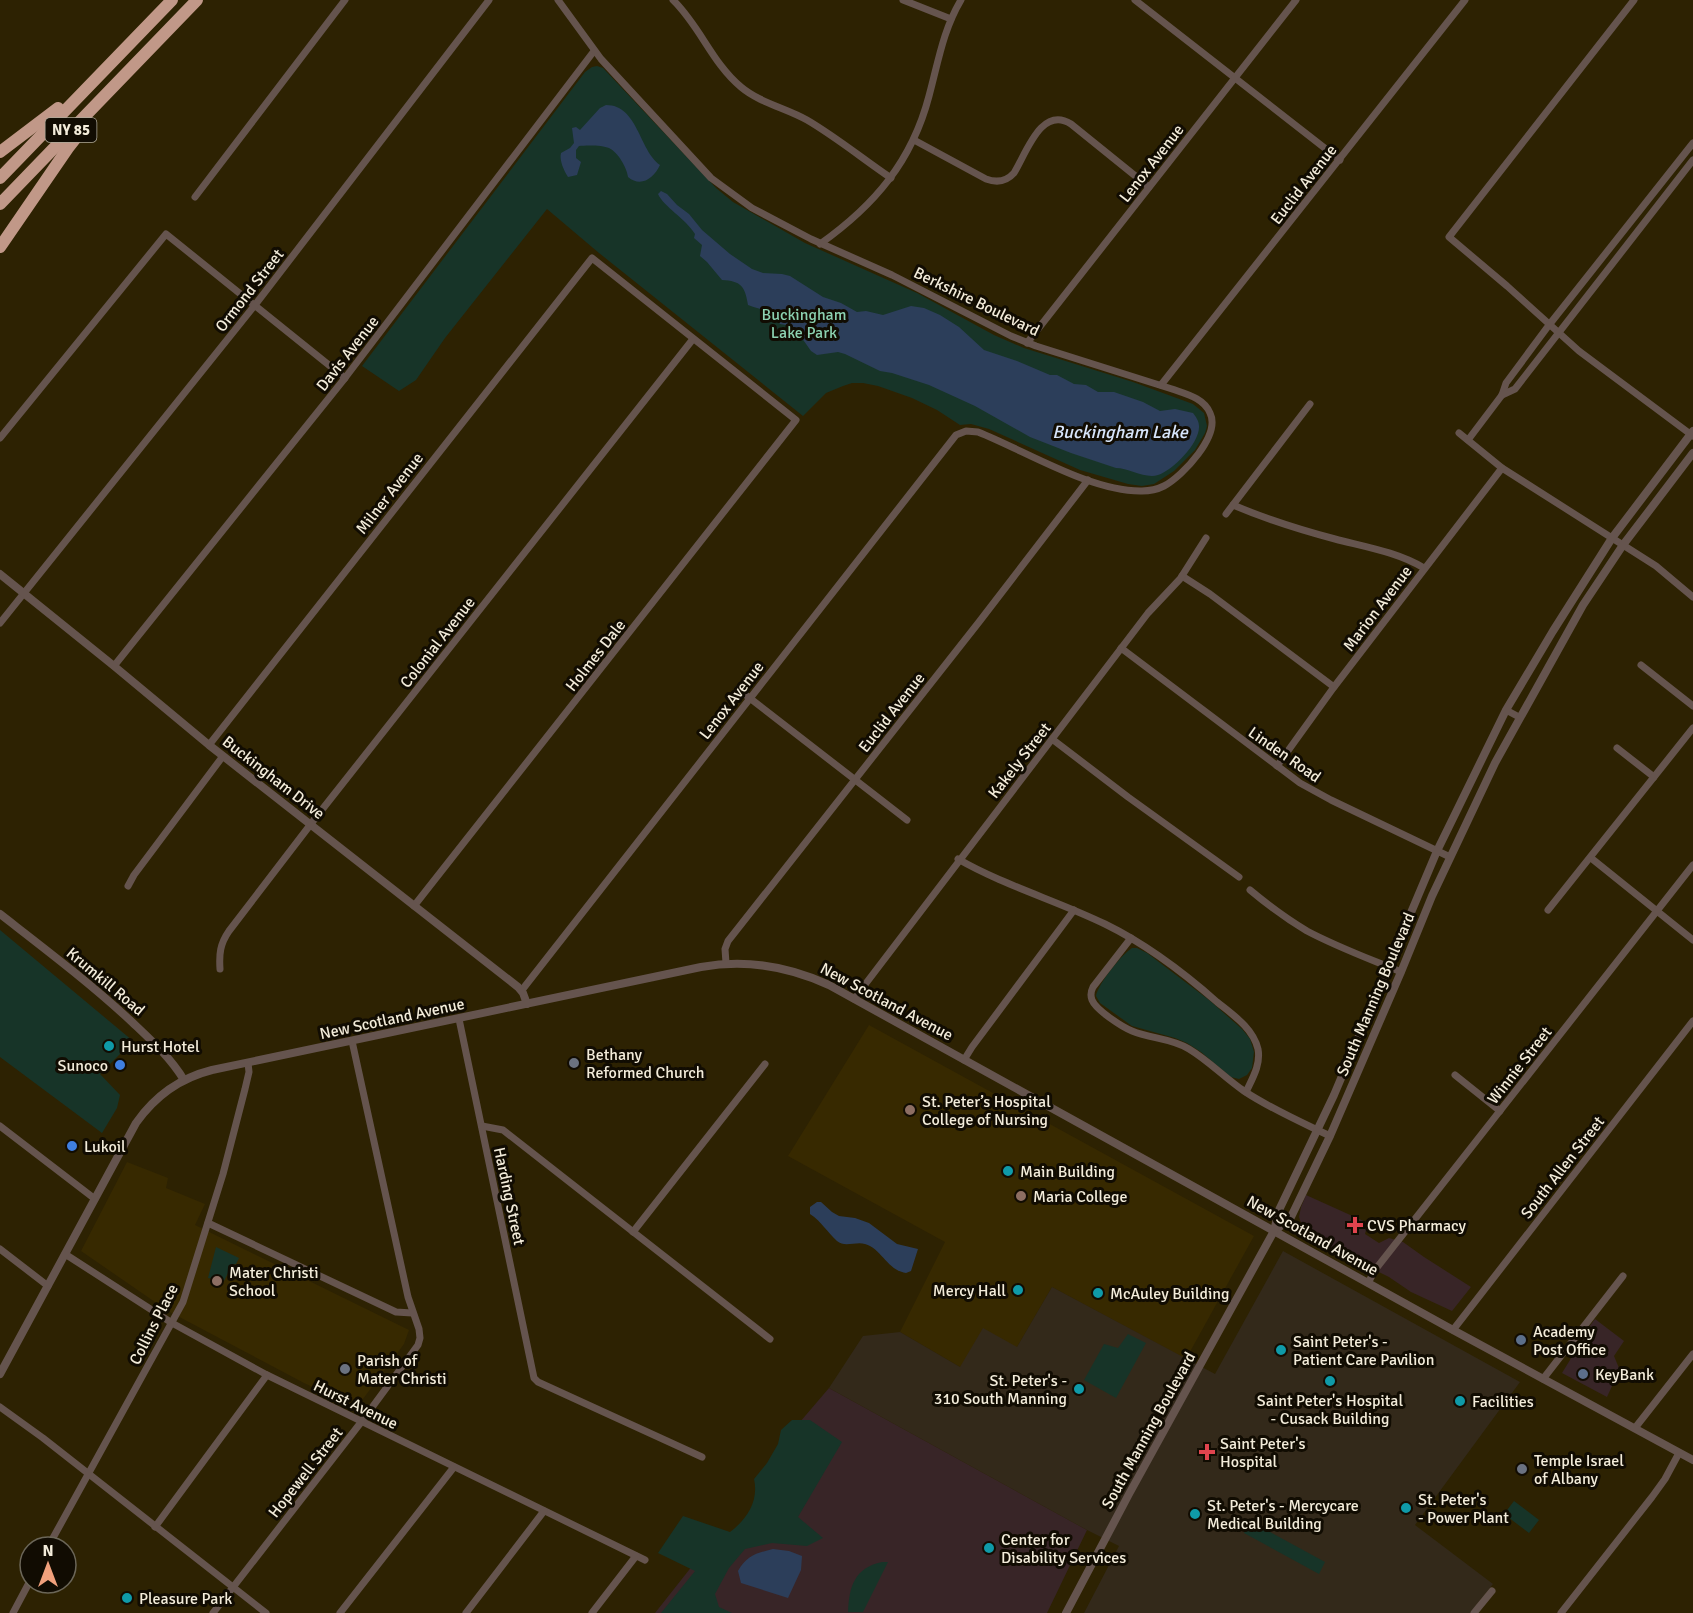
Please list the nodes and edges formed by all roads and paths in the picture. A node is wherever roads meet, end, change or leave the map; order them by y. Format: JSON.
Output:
{"nodes":[{"id":1,"x":172,"y":0,"type":"edge"},
{"id":2,"x":197,"y":0,"type":"edge"},
{"id":3,"x":345,"y":0,"type":"edge"},
{"id":4,"x":489,"y":0,"type":"edge"},
{"id":5,"x":558,"y":0,"type":"edge"},
{"id":6,"x":673,"y":0,"type":"edge"},
{"id":7,"x":903,"y":0,"type":"edge"},
{"id":8,"x":960,"y":0,"type":"edge"},
{"id":9,"x":1135,"y":0,"type":"edge"},
{"id":10,"x":1296,"y":0,"type":"edge"},
{"id":11,"x":1465,"y":0,"type":"edge"},
{"id":12,"x":1634,"y":0,"type":"edge"},
{"id":13,"x":951,"y":19,"type":"junction"},
{"id":14,"x":594,"y":51,"type":"junction"},
{"id":15,"x":142,"y":57,"type":"junction"},
{"id":16,"x":116,"y":58,"type":"junction"},
{"id":17,"x":1235,"y":78,"type":"junction"},
{"id":18,"x":914,"y":140,"type":"junction"},
{"id":19,"x":1692,"y":145,"type":"edge"},
{"id":20,"x":0,"y":152,"type":"edge"},
{"id":21,"x":1340,"y":160,"type":"junction"},
{"id":22,"x":1693,"y":160,"type":"edge"},
{"id":23,"x":0,"y":178,"type":"edge"},
{"id":24,"x":891,"y":178,"type":"junction"},
{"id":25,"x":1149,"y":187,"type":"junction"},
{"id":26,"x":195,"y":197,"type":"dead end"},
{"id":27,"x":0,"y":204,"type":"edge"},
{"id":28,"x":1621,"y":233,"type":"junction"},
{"id":29,"x":1629,"y":240,"type":"junction"},
{"id":30,"x":820,"y":244,"type":"junction"},
{"id":31,"x":0,"y":247,"type":"edge"},
{"id":32,"x":255,"y":305,"type":"junction"},
{"id":33,"x":1549,"y":325,"type":"junction"},
{"id":34,"x":1558,"y":332,"type":"junction"},
{"id":35,"x":693,"y":339,"type":"junction"},
{"id":36,"x":1027,"y":343,"type":"junction"},
{"id":37,"x":345,"y":378,"type":"junction"},
{"id":38,"x":1161,"y":385,"type":"junction"},
{"id":39,"x":1502,"y":395,"type":"junction"},
{"id":40,"x":1310,"y":404,"type":"dead end"},
{"id":41,"x":966,"y":431,"type":"joint"},
{"id":42,"x":1459,"y":433,"type":"dead end"},
{"id":43,"x":1692,"y":434,"type":"edge"},
{"id":44,"x":0,"y":438,"type":"edge"},
{"id":45,"x":1468,"y":440,"type":"junction"},
{"id":46,"x":1693,"y":453,"type":"edge"},
{"id":47,"x":1502,"y":468,"type":"junction"},
{"id":48,"x":1088,"y":480,"type":"junction"},
{"id":49,"x":1233,"y":505,"type":"junction"},
{"id":50,"x":1226,"y":514,"type":"dead end"},
{"id":51,"x":1206,"y":538,"type":"dead end"},
{"id":52,"x":1612,"y":538,"type":"junction"},
{"id":53,"x":1623,"y":544,"type":"junction"},
{"id":54,"x":1424,"y":568,"type":"junction"},
{"id":55,"x":0,"y":574,"type":"edge"},
{"id":56,"x":1182,"y":576,"type":"junction"},
{"id":57,"x":23,"y":592,"type":"junction"},
{"id":58,"x":1693,"y":597,"type":"edge"},
{"id":59,"x":0,"y":623,"type":"edge"},
{"id":60,"x":1552,"y":631,"type":"junction"},
{"id":61,"x":1564,"y":638,"type":"junction"},
{"id":62,"x":1121,"y":648,"type":"junction"},
{"id":63,"x":1641,"y":665,"type":"dead end"},
{"id":64,"x":114,"y":666,"type":"junction"},
{"id":65,"x":1334,"y":687,"type":"junction"},
{"id":66,"x":738,"y":689,"type":"dead end"},
{"id":67,"x":750,"y":698,"type":"junction"},
{"id":68,"x":1693,"y":706,"type":"edge"},
{"id":69,"x":1506,"y":710,"type":"junction"},
{"id":70,"x":1519,"y":717,"type":"junction"},
{"id":71,"x":1693,"y":728,"type":"edge"},
{"id":72,"x":1052,"y":739,"type":"junction"},
{"id":73,"x":208,"y":745,"type":"junction"},
{"id":74,"x":1617,"y":747,"type":"dead end"},
{"id":75,"x":223,"y":756,"type":"junction"},
{"id":76,"x":1482,"y":757,"type":"junction"},
{"id":77,"x":1494,"y":763,"type":"junction"},
{"id":78,"x":1276,"y":766,"type":"junction"},
{"id":79,"x":1654,"y":777,"type":"junction"},
{"id":80,"x":855,"y":779,"type":"junction"},
{"id":81,"x":907,"y":820,"type":"dead end"},
{"id":82,"x":310,"y":825,"type":"junction"},
{"id":83,"x":1437,"y":850,"type":"junction"},
{"id":84,"x":1450,"y":856,"type":"junction"},
{"id":85,"x":1591,"y":858,"type":"junction"},
{"id":86,"x":958,"y":860,"type":"junction"},
{"id":87,"x":1693,"y":865,"type":"edge"},
{"id":88,"x":1239,"y":877,"type":"dead end"},
{"id":89,"x":128,"y":886,"type":"dead end"},
{"id":90,"x":1250,"y":890,"type":"dead end"},
{"id":91,"x":414,"y":906,"type":"junction"},
{"id":92,"x":1074,"y":910,"type":"junction"},
{"id":93,"x":1548,"y":910,"type":"dead end"},
{"id":94,"x":1657,"y":911,"type":"junction"},
{"id":95,"x":0,"y":914,"type":"edge"},
{"id":96,"x":1131,"y":938,"type":"junction"},
{"id":97,"x":1693,"y":940,"type":"edge"},
{"id":98,"x":726,"y":963,"type":"junction"},
{"id":99,"x":1389,"y":967,"type":"junction"},
{"id":100,"x":220,"y":969,"type":"dead end"},
{"id":101,"x":1401,"y":972,"type":"junction"},
{"id":102,"x":522,"y":990,"type":"junction"},
{"id":103,"x":854,"y":999,"type":"junction"},
{"id":104,"x":527,"y":1004,"type":"junction"},
{"id":105,"x":459,"y":1019,"type":"junction"},
{"id":106,"x":1693,"y":1021,"type":"edge"},
{"id":107,"x":352,"y":1041,"type":"junction"},
{"id":108,"x":964,"y":1060,"type":"junction"},
{"id":109,"x":248,"y":1063,"type":"junction"},
{"id":110,"x":765,"y":1064,"type":"dead end"},
{"id":111,"x":1455,"y":1075,"type":"dead end"},
{"id":112,"x":184,"y":1080,"type":"junction"},
{"id":113,"x":1245,"y":1092,"type":"junction"},
{"id":114,"x":1500,"y":1111,"type":"junction"},
{"id":115,"x":0,"y":1126,"type":"edge"},
{"id":116,"x":482,"y":1126,"type":"junction"},
{"id":117,"x":1318,"y":1130,"type":"junction"},
{"id":118,"x":1330,"y":1136,"type":"junction"},
{"id":119,"x":94,"y":1199,"type":"junction"},
{"id":120,"x":208,"y":1223,"type":"junction"},
{"id":121,"x":1274,"y":1231,"type":"junction"},
{"id":122,"x":633,"y":1232,"type":"junction"},
{"id":123,"x":0,"y":1249,"type":"edge"},
{"id":124,"x":65,"y":1254,"type":"junction"},
{"id":125,"x":1623,"y":1276,"type":"dead end"},
{"id":126,"x":1368,"y":1283,"type":"junction"},
{"id":127,"x":48,"y":1286,"type":"junction"},
{"id":128,"x":412,"y":1313,"type":"junction"},
{"id":129,"x":172,"y":1323,"type":"junction"},
{"id":130,"x":1453,"y":1330,"type":"junction"},
{"id":131,"x":770,"y":1339,"type":"dead end"},
{"id":132,"x":1693,"y":1354,"type":"edge"},
{"id":133,"x":0,"y":1372,"type":"edge"},
{"id":134,"x":267,"y":1375,"type":"junction"},
{"id":135,"x":1543,"y":1379,"type":"junction"},
{"id":136,"x":0,"y":1407,"type":"edge"},
{"id":137,"x":362,"y":1421,"type":"junction"},
{"id":138,"x":1635,"y":1428,"type":"junction"},
{"id":139,"x":1679,"y":1453,"type":"junction"},
{"id":140,"x":702,"y":1457,"type":"dead end"},
{"id":141,"x":1693,"y":1460,"type":"edge"},
{"id":142,"x":454,"y":1467,"type":"junction"},
{"id":143,"x":88,"y":1474,"type":"junction"},
{"id":144,"x":544,"y":1511,"type":"junction"},
{"id":145,"x":155,"y":1527,"type":"junction"},
{"id":146,"x":55,"y":1535,"type":"edge"},
{"id":147,"x":636,"y":1556,"type":"junction"},
{"id":148,"x":645,"y":1560,"type":"dead end"},
{"id":149,"x":233,"y":1587,"type":"junction"},
{"id":150,"x":1492,"y":1591,"type":"dead end"},
{"id":151,"x":23,"y":1595,"type":"edge"},
{"id":152,"x":13,"y":1613,"type":"edge"},
{"id":153,"x":213,"y":1613,"type":"edge"},
{"id":154,"x":266,"y":1613,"type":"edge"},
{"id":155,"x":340,"y":1613,"type":"edge"},
{"id":156,"x":466,"y":1613,"type":"edge"},
{"id":157,"x":592,"y":1613,"type":"edge"},
{"id":158,"x":1066,"y":1613,"type":"edge"},
{"id":159,"x":1474,"y":1613,"type":"edge"},
{"id":160,"x":1561,"y":1613,"type":"edge"}],
"edges":[{"from":1,"to":16,"type":"highway","number":"NY 85"},
{"from":2,"to":15,"type":"highway","number":"NY 85"},
{"from":3,"to":26,"type":"street"},
{"from":4,"to":32,"type":"street","name":"Ormond Street"},
{"from":5,"to":14,"type":"street","name":"Berkshire Boulevard"},
{"from":6,"to":24,"type":"street"},
{"from":7,"to":13,"type":"street"},
{"from":8,"to":13,"type":"street"},
{"from":9,"to":17,"type":"street"},
{"from":10,"to":17,"type":"street","name":"Lenox Avenue"},
{"from":11,"to":21,"type":"street","name":"Euclid Avenue"},
{"from":12,"to":33,"type":"street"},
{"from":13,"to":18,"type":"street"},
{"from":14,"to":30,"type":"street","name":"Berkshire Boulevard"},
{"from":14,"to":37,"type":"street","name":"Davis Avenue"},
{"from":15,"to":27,"type":"highway","number":"NY 85"},
{"from":15,"to":31,"type":"highway"},
{"from":16,"to":20,"type":"highway"},
{"from":16,"to":23,"type":"highway","number":"NY 85"},
{"from":17,"to":21,"type":"street"},
{"from":17,"to":25,"type":"street","name":"Lenox Avenue"},
{"from":18,"to":24,"type":"street"},
{"from":18,"to":25,"type":"street"},
{"from":19,"to":28,"type":"street"},
{"from":21,"to":38,"type":"street","name":"Euclid Avenue"},
{"from":22,"to":29,"type":"street"},
{"from":24,"to":30,"type":"street"},
{"from":25,"to":36,"type":"street","name":"Lenox Avenue"},
{"from":28,"to":29,"type":"street"},
{"from":28,"to":33,"type":"street"},
{"from":29,"to":34,"type":"street"},
{"from":30,"to":36,"type":"street","name":"Berkshire Boulevard"},
{"from":32,"to":37,"type":"street"},
{"from":32,"to":44,"type":"street"},
{"from":32,"to":57,"type":"street","name":"Ormond Street"},
{"from":33,"to":34,"type":"street"},
{"from":33,"to":39,"type":"street"},
{"from":34,"to":39,"type":"street"},
{"from":34,"to":43,"type":"street"},
{"from":35,"to":73,"type":"street","name":"Milner Avenue"},
{"from":35,"to":82,"type":"street","name":"Colonial Avenue"},
{"from":35,"to":91,"type":"street","name":"Holmes Dale"},
{"from":36,"to":38,"type":"street","name":"Berkshire Boulevard"},
{"from":37,"to":64,"type":"street","name":"Davis Avenue"},
{"from":38,"to":48,"type":"street","name":"Berkshire Boulevard"},
{"from":39,"to":45,"type":"street"},
{"from":40,"to":49,"type":"street"},
{"from":41,"to":48,"type":"street","name":"Berkshire Boulevard"},
{"from":41,"to":67,"type":"street","name":"Lenox Avenue"},
{"from":42,"to":45,"type":"street"},
{"from":43,"to":52,"type":"street","name":"South Manning Boulevard"},
{"from":45,"to":47,"type":"street"},
{"from":46,"to":53,"type":"street","name":"South Manning Boulevard"},
{"from":47,"to":52,"type":"street"},
{"from":47,"to":54,"type":"street","name":"Marion Avenue"},
{"from":48,"to":80,"type":"street","name":"Euclid Avenue"},
{"from":49,"to":50,"type":"street"},
{"from":49,"to":54,"type":"street"},
{"from":51,"to":56,"type":"street","name":"Kakely Street"},
{"from":52,"to":53,"type":"street"},
{"from":52,"to":60,"type":"street","name":"South Manning Boulevard"},
{"from":53,"to":58,"type":"street"},
{"from":53,"to":61,"type":"street","name":"South Manning Boulevard"},
{"from":54,"to":65,"type":"street","name":"Marion Avenue"},
{"from":55,"to":57,"type":"street","name":"Buckingham Drive"},
{"from":56,"to":62,"type":"street","name":"Kakely Street"},
{"from":56,"to":65,"type":"street"},
{"from":57,"to":59,"type":"street","name":"Ormond Street"},
{"from":57,"to":64,"type":"street","name":"Buckingham Drive"},
{"from":60,"to":61,"type":"street"},
{"from":60,"to":69,"type":"street","name":"South Manning Boulevard"},
{"from":61,"to":70,"type":"street","name":"South Manning Boulevard"},
{"from":62,"to":72,"type":"street","name":"Kakely Street"},
{"from":62,"to":78,"type":"street","name":"Linden Road"},
{"from":63,"to":68,"type":"street"},
{"from":64,"to":73,"type":"street","name":"Buckingham Drive"},
{"from":65,"to":78,"type":"street","name":"Marion Avenue"},
{"from":66,"to":67,"type":"street"},
{"from":67,"to":80,"type":"street"},
{"from":67,"to":102,"type":"street","name":"Lenox Avenue"},
{"from":69,"to":70,"type":"street"},
{"from":69,"to":76,"type":"street","name":"South Manning Boulevard"},
{"from":70,"to":77,"type":"street","name":"South Manning Boulevard"},
{"from":71,"to":79,"type":"street"},
{"from":72,"to":86,"type":"street","name":"Kakely Street"},
{"from":72,"to":88,"type":"street"},
{"from":73,"to":75,"type":"street","name":"Buckingham Drive"},
{"from":74,"to":79,"type":"street"},
{"from":75,"to":82,"type":"street","name":"Buckingham Drive"},
{"from":75,"to":89,"type":"street"},
{"from":76,"to":77,"type":"street"},
{"from":76,"to":83,"type":"street","name":"South Manning Boulevard"},
{"from":77,"to":84,"type":"street","name":"South Manning Boulevard"},
{"from":78,"to":83,"type":"street","name":"Linden Road"},
{"from":79,"to":85,"type":"street"},
{"from":80,"to":81,"type":"street"},
{"from":80,"to":98,"type":"street","name":"Euclid Avenue"},
{"from":82,"to":91,"type":"street","name":"Buckingham Drive"},
{"from":82,"to":100,"type":"street","name":"Colonial Avenue"},
{"from":83,"to":84,"type":"street","name":"Linden Road"},
{"from":83,"to":99,"type":"street","name":"South Manning Boulevard"},
{"from":84,"to":101,"type":"street","name":"South Manning Boulevard"},
{"from":85,"to":93,"type":"street"},
{"from":85,"to":94,"type":"street"},
{"from":86,"to":92,"type":"street"},
{"from":86,"to":103,"type":"street","name":"Kakely Street"},
{"from":87,"to":94,"type":"street","name":"Winnie Street"},
{"from":90,"to":99,"type":"street"},
{"from":91,"to":102,"type":"street","name":"Buckingham Drive"},
{"from":92,"to":96,"type":"street"},
{"from":92,"to":108,"type":"street"},
{"from":94,"to":97,"type":"street"},
{"from":94,"to":114,"type":"street","name":"Winnie Street"},
{"from":95,"to":112,"type":"street","name":"Krumkill Road"},
{"from":96,"to":113,"type":"street"},
{"from":96,"to":113,"type":"street"},
{"from":98,"to":103,"type":"street","name":"New Scotland Avenue"},
{"from":98,"to":104,"type":"street","name":"New Scotland Avenue"},
{"from":99,"to":101,"type":"street"},
{"from":99,"to":117,"type":"street","name":"South Manning Boulevard"},
{"from":101,"to":118,"type":"street","name":"South Manning Boulevard"},
{"from":102,"to":104,"type":"street"},
{"from":103,"to":108,"type":"street","name":"New Scotland Avenue"},
{"from":104,"to":105,"type":"street","name":"New Scotland Avenue"},
{"from":105,"to":107,"type":"street","name":"New Scotland Avenue"},
{"from":105,"to":116,"type":"street","name":"Harding Street"},
{"from":106,"to":130,"type":"street","name":"South Allen Street"},
{"from":107,"to":109,"type":"street","name":"New Scotland Avenue"},
{"from":107,"to":128,"type":"street","name":"Hopewell Street"},
{"from":108,"to":121,"type":"street","name":"New Scotland Avenue"},
{"from":109,"to":112,"type":"street","name":"New Scotland Avenue"},
{"from":109,"to":120,"type":"street","name":"Collins Place"},
{"from":110,"to":122,"type":"street"},
{"from":111,"to":114,"type":"street"},
{"from":112,"to":119,"type":"street","name":"New Scotland Avenue"},
{"from":113,"to":117,"type":"street"},
{"from":114,"to":126,"type":"street","name":"Winnie Street"},
{"from":115,"to":119,"type":"street"},
{"from":116,"to":122,"type":"street"},
{"from":116,"to":140,"type":"street","name":"Harding Street"},
{"from":117,"to":118,"type":"street"},
{"from":117,"to":121,"type":"street","name":"South Manning Boulevard"},
{"from":118,"to":121,"type":"street","name":"South Manning Boulevard"},
{"from":119,"to":124,"type":"street","name":"New Scotland Avenue"},
{"from":120,"to":128,"type":"street"},
{"from":120,"to":129,"type":"street","name":"Collins Place"},
{"from":121,"to":126,"type":"street","name":"New Scotland Avenue"},
{"from":121,"to":158,"type":"street","name":"South Manning Boulevard"},
{"from":122,"to":131,"type":"street"},
{"from":123,"to":127,"type":"street"},
{"from":124,"to":127,"type":"street","name":"New Scotland Avenue"},
{"from":124,"to":129,"type":"street","name":"Hurst Avenue"},
{"from":125,"to":135,"type":"street"},
{"from":126,"to":130,"type":"street","name":"New Scotland Avenue"},
{"from":127,"to":133,"type":"street","name":"New Scotland Avenue"},
{"from":128,"to":137,"type":"street","name":"Hopewell Street"},
{"from":129,"to":134,"type":"street","name":"Hurst Avenue"},
{"from":129,"to":143,"type":"street","name":"Collins Place"},
{"from":130,"to":135,"type":"street","name":"New Scotland Avenue"},
{"from":132,"to":138,"type":"street"},
{"from":134,"to":137,"type":"street","name":"Hurst Avenue"},
{"from":134,"to":145,"type":"street"},
{"from":135,"to":138,"type":"street","name":"New Scotland Avenue"},
{"from":136,"to":143,"type":"street"},
{"from":137,"to":142,"type":"street","name":"Hurst Avenue"},
{"from":137,"to":149,"type":"street","name":"Hopewell Street"},
{"from":138,"to":139,"type":"street","name":"New Scotland Avenue"},
{"from":139,"to":141,"type":"street","name":"New Scotland Avenue"},
{"from":139,"to":160,"type":"street"},
{"from":142,"to":144,"type":"street","name":"Hurst Avenue"},
{"from":142,"to":155,"type":"street"},
{"from":143,"to":145,"type":"street"},
{"from":143,"to":146,"type":"street","name":"Collins Place"},
{"from":144,"to":147,"type":"street","name":"Hurst Avenue"},
{"from":144,"to":156,"type":"street"},
{"from":145,"to":149,"type":"street"},
{"from":147,"to":148,"type":"street","name":"Hurst Avenue"},
{"from":147,"to":157,"type":"street"},
{"from":149,"to":153,"type":"street","name":"Hopewell Street"},
{"from":149,"to":154,"type":"street"},
{"from":150,"to":159,"type":"street"},
{"from":151,"to":152,"type":"street"}]}
